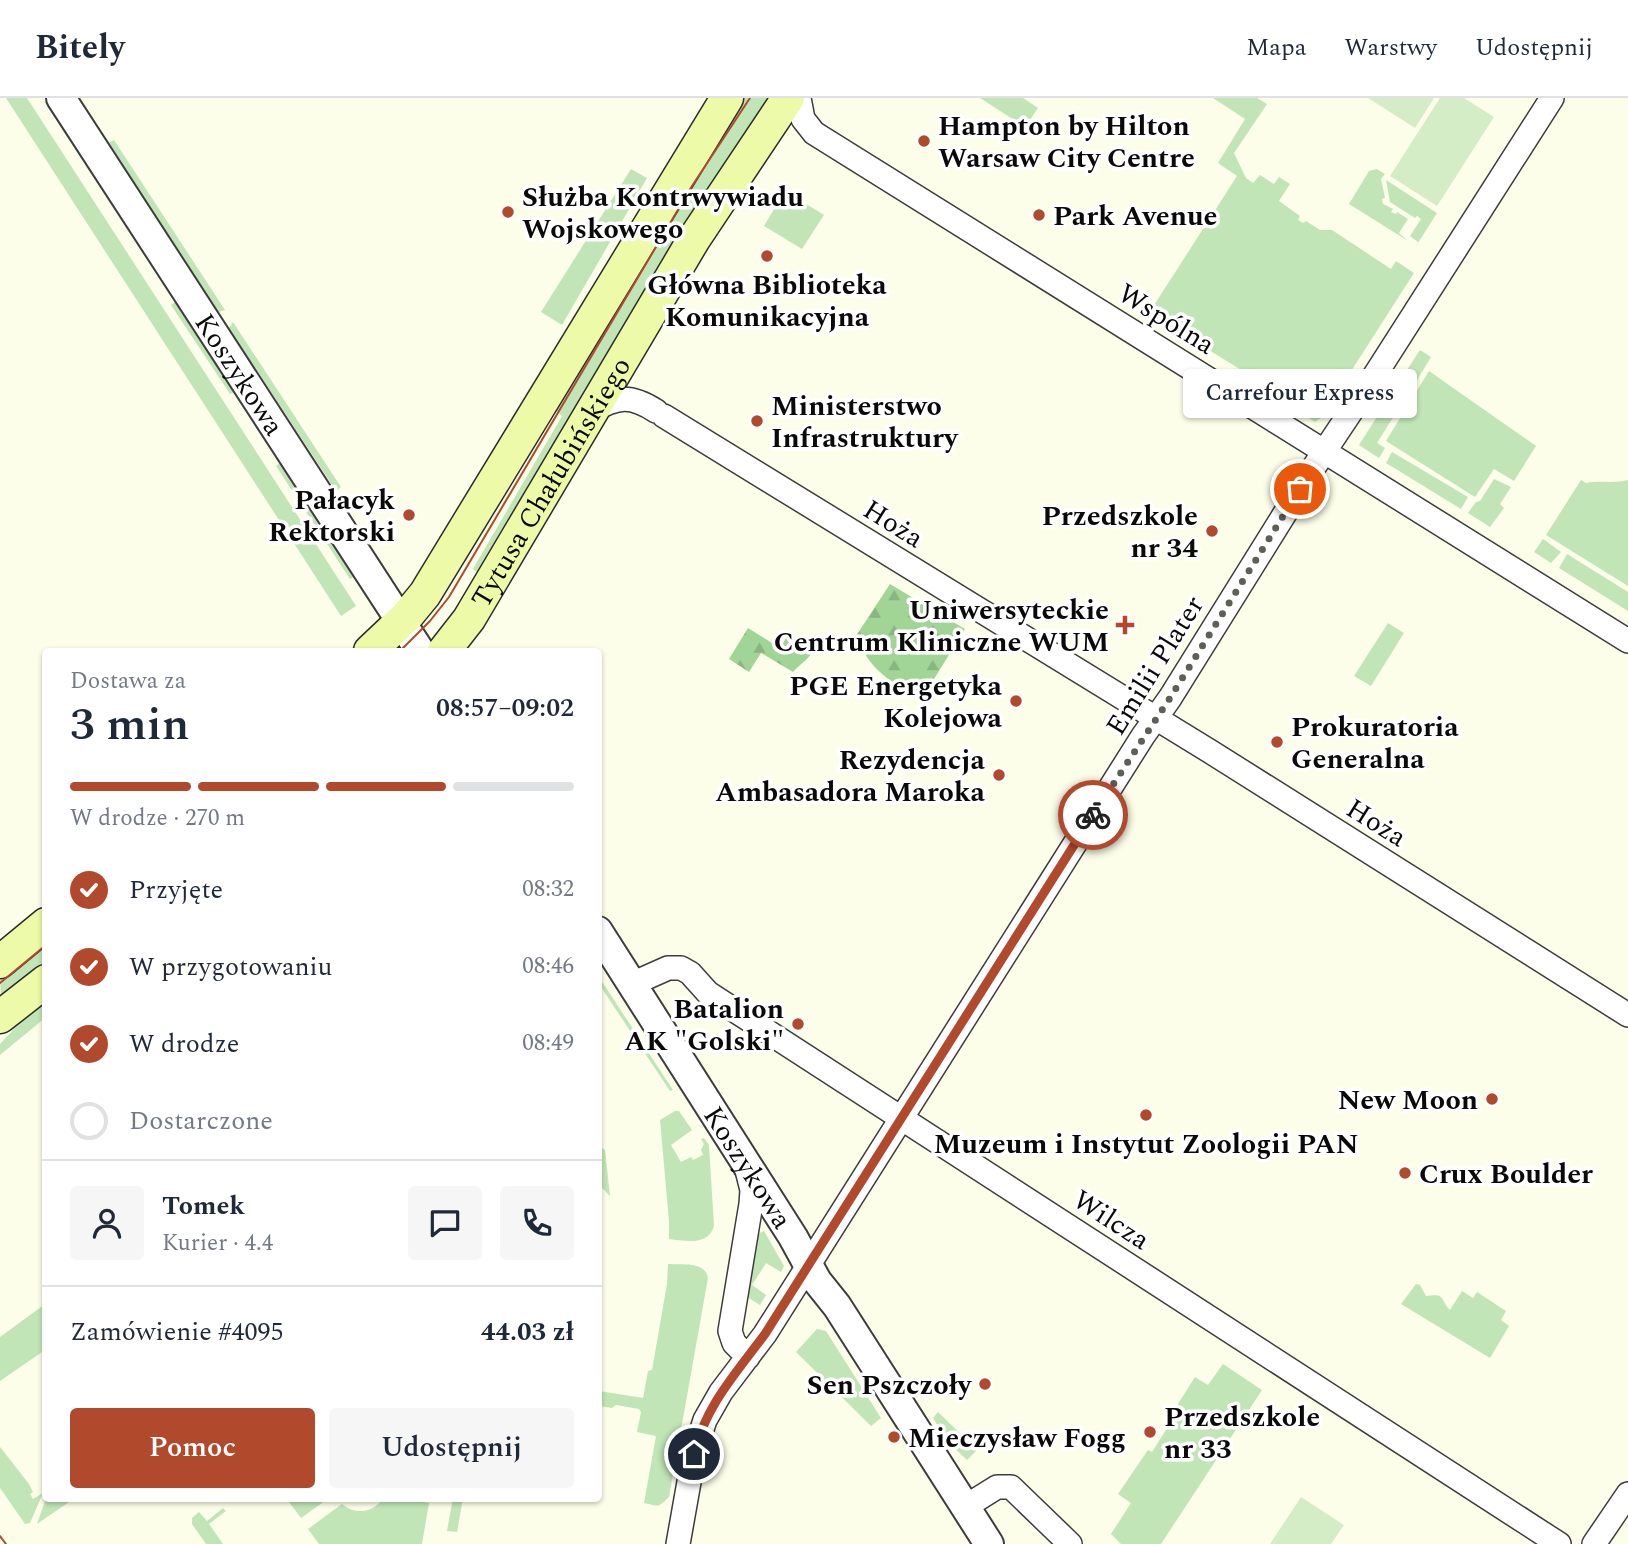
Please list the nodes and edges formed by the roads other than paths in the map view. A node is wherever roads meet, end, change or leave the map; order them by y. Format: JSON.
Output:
{"nodes":[{"id":1,"x":61,"y":98,"type":"edge"},
{"id":2,"x":727,"y":98,"type":"edge"},
{"id":3,"x":788,"y":98,"type":"edge"},
{"id":4,"x":799,"y":98,"type":"edge"},
{"id":5,"x":1552,"y":98,"type":"edge"},
{"id":6,"x":592,"y":411,"type":"junction"},
{"id":7,"x":1323,"y":452,"type":"junction"},
{"id":8,"x":401,"y":622,"type":"junction"},
{"id":9,"x":1628,"y":641,"type":"edge"},
{"id":10,"x":373,"y":648,"type":"edge"},
{"id":11,"x":418,"y":648,"type":"edge"},
{"id":12,"x":446,"y":648,"type":"edge"},
{"id":13,"x":1156,"y":719,"type":"junction"},
{"id":14,"x":42,"y":928,"type":"edge"},
{"id":15,"x":602,"y":937,"type":"edge"},
{"id":16,"x":0,"y":962,"type":"edge"},
{"id":17,"x":42,"y":984,"type":"edge"},
{"id":18,"x":632,"y":984,"type":"junction"},
{"id":19,"x":1628,"y":1015,"type":"edge"},
{"id":20,"x":0,"y":1017,"type":"edge"},
{"id":21,"x":901,"y":1118,"type":"junction"},
{"id":22,"x":740,"y":1153,"type":"junction"},
{"id":23,"x":808,"y":1265,"type":"junction"},
{"id":24,"x":748,"y":1357,"type":"junction"},
{"id":25,"x":1628,"y":1494,"type":"edge"},
{"id":26,"x":965,"y":1507,"type":"junction"},
{"id":27,"x":678,"y":1544,"type":"edge"},
{"id":28,"x":989,"y":1544,"type":"edge"},
{"id":29,"x":1070,"y":1544,"type":"edge"},
{"id":30,"x":1559,"y":1544,"type":"edge"},
{"id":31,"x":1594,"y":1544,"type":"edge"}],
"edges":[{"from":1,"to":8,"type":"street","name":"Koszykowa"},
{"from":2,"to":8,"type":"main road","name":"Tytusa Chałubińskiego"},
{"from":3,"to":6,"type":"main road","name":"Tytusa Chałubińskiego"},
{"from":4,"to":7,"type":"street","name":"Wspólna"},
{"from":5,"to":7,"type":"street","name":"Emilii Plater"},
{"from":6,"to":12,"type":"main road","name":"Tytusa Chałubińskiego"},
{"from":6,"to":13,"type":"street","name":"Hoża"},
{"from":7,"to":9,"type":"street","name":"Wspólna"},
{"from":7,"to":13,"type":"street","name":"Emilii Plater"},
{"from":8,"to":10,"type":"main road","name":"Tytusa Chałubińskiego"},
{"from":8,"to":11,"type":"street","name":"Koszykowa"},
{"from":13,"to":19,"type":"street","name":"Hoża"},
{"from":13,"to":21,"type":"street","name":"Emilii Plater"},
{"from":14,"to":16,"type":"main road"},
{"from":15,"to":18,"type":"street","name":"Koszykowa"},
{"from":17,"to":20,"type":"main road"},
{"from":18,"to":21,"type":"street","name":"Wilcza"},
{"from":18,"to":22,"type":"street","name":"Koszykowa"},
{"from":21,"to":23,"type":"street","name":"Emilii Plater"},
{"from":21,"to":30,"type":"street","name":"Wilcza"},
{"from":22,"to":23,"type":"street","name":"Koszykowa"},
{"from":22,"to":24,"type":"street"},
{"from":23,"to":24,"type":"street","name":"Emilii Plater"},
{"from":23,"to":26,"type":"street","name":"Koszykowa"},
{"from":24,"to":27,"type":"street","name":"Emilii Plater"},
{"from":25,"to":31,"type":"street"},
{"from":26,"to":28,"type":"street","name":"Koszykowa"},
{"from":26,"to":29,"type":"street"}]}
